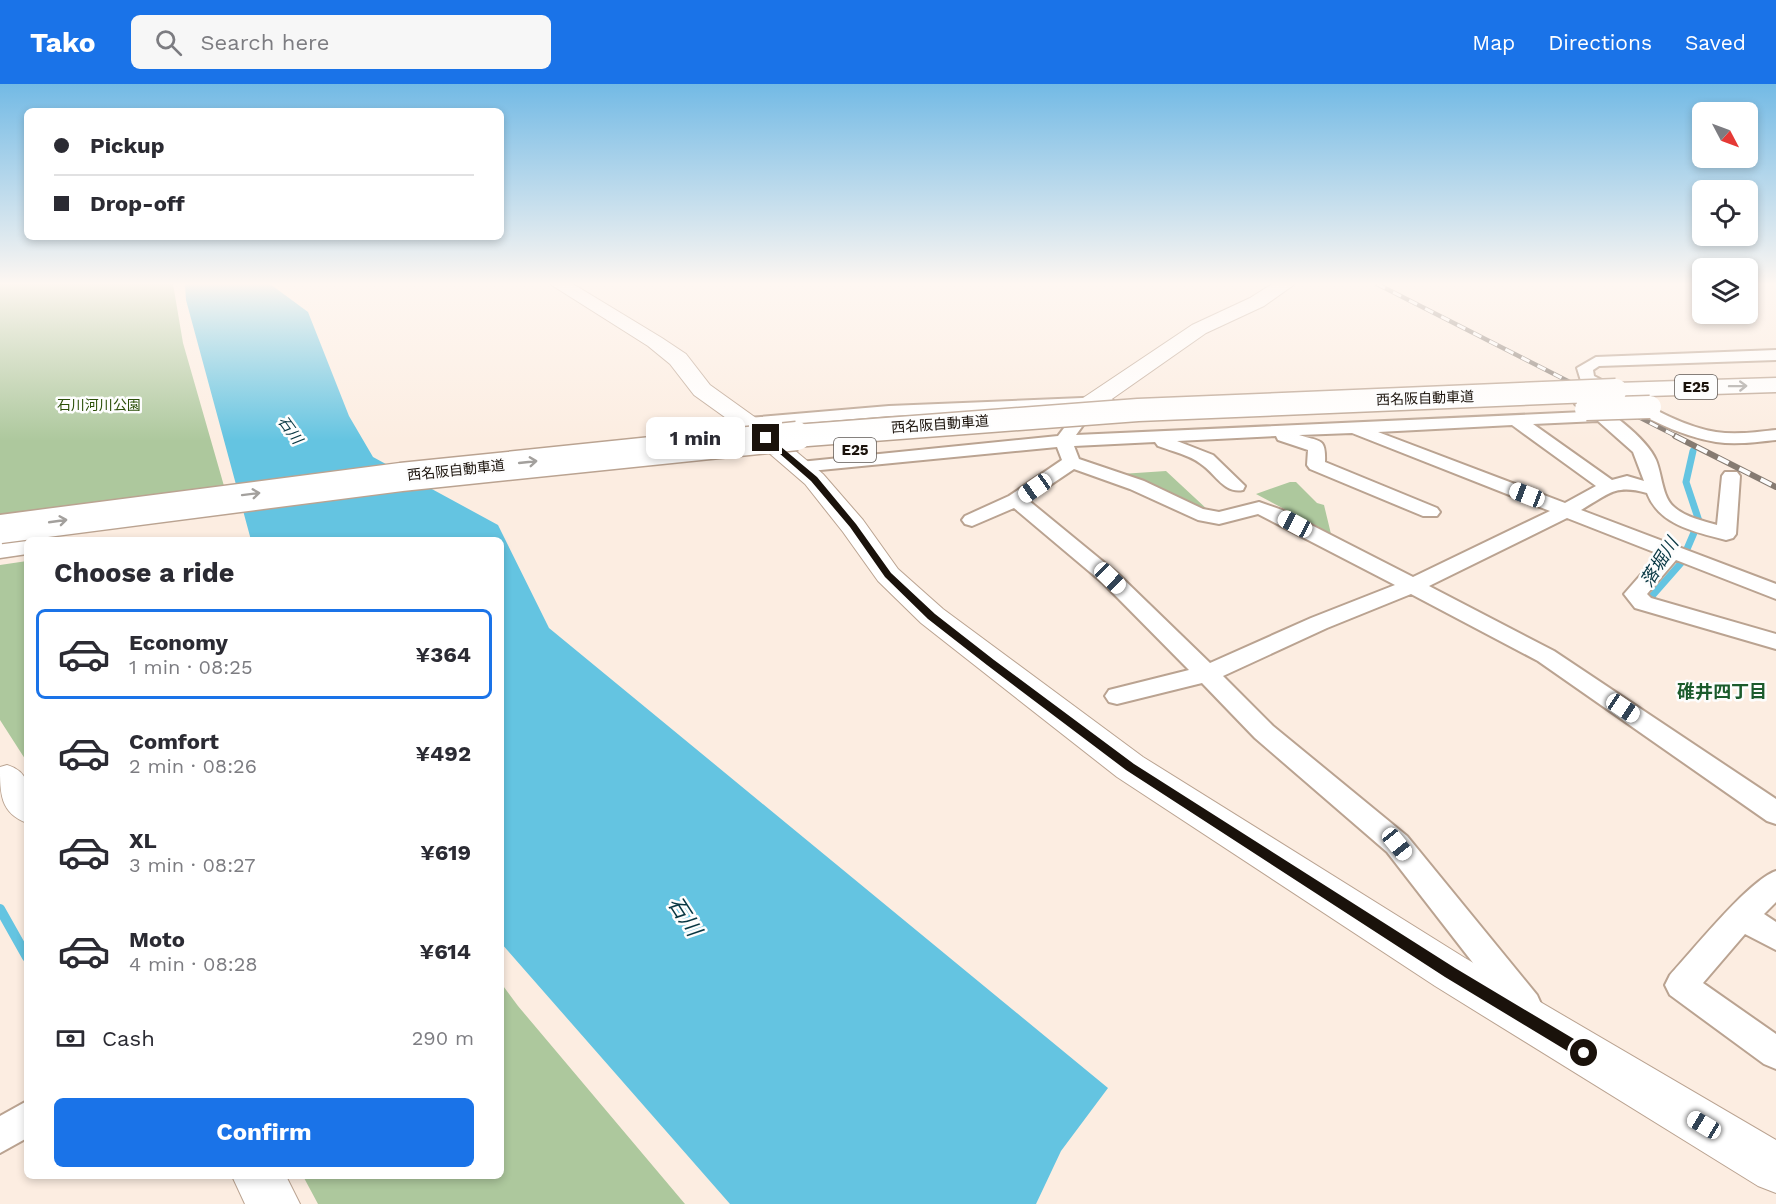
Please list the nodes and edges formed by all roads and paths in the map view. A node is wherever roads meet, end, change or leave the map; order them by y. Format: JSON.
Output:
{"nodes":[{"id":1,"x":645,"y":336,"type":"edge"},
{"id":2,"x":1190,"y":336,"type":"edge"},
{"id":3,"x":1776,"y":356,"type":"edge"},
{"id":4,"x":1776,"y":385,"type":"edge"},
{"id":5,"x":1091,"y":403,"type":"junction"},
{"id":6,"x":1776,"y":404,"type":"edge"},
{"id":7,"x":1603,"y":416,"type":"junction"},
{"id":8,"x":1514,"y":419,"type":"junction"},
{"id":9,"x":748,"y":423,"type":"junction"},
{"id":10,"x":1349,"y":426,"type":"junction"},
{"id":11,"x":1280,"y":430,"type":"junction"},
{"id":12,"x":1776,"y":435,"type":"edge"},
{"id":13,"x":1161,"y":436,"type":"junction"},
{"id":14,"x":1063,"y":441,"type":"junction"},
{"id":15,"x":1072,"y":462,"type":"junction"},
{"id":16,"x":800,"y":467,"type":"junction"},
{"id":17,"x":1731,"y":476,"type":"dead end"},
{"id":18,"x":1236,"y":486,"type":"dead end"},
{"id":19,"x":1609,"y":486,"type":"junction"},
{"id":20,"x":1655,"y":489,"type":"junction"},
{"id":21,"x":1017,"y":500,"type":"junction"},
{"id":22,"x":1567,"y":510,"type":"junction"},
{"id":23,"x":1430,"y":512,"type":"dead end"},
{"id":24,"x":972,"y":520,"type":"dead end"},
{"id":25,"x":0,"y":529,"type":"edge"},
{"id":26,"x":86,"y":537,"type":"edge"},
{"id":27,"x":24,"y":545,"type":"edge"},
{"id":28,"x":0,"y":549,"type":"edge"},
{"id":29,"x":1681,"y":554,"type":"junction"},
{"id":30,"x":1412,"y":586,"type":"junction"},
{"id":31,"x":1776,"y":592,"type":"edge"},
{"id":32,"x":1776,"y":642,"type":"edge"},
{"id":33,"x":1207,"y":674,"type":"junction"},
{"id":34,"x":1117,"y":696,"type":"dead end"},
{"id":35,"x":2,"y":776,"type":"edge"},
{"id":36,"x":24,"y":804,"type":"edge"},
{"id":37,"x":1776,"y":813,"type":"edge"},
{"id":38,"x":1776,"y":883,"type":"edge"},
{"id":39,"x":1742,"y":917,"type":"junction"},
{"id":40,"x":1776,"y":937,"type":"edge"},
{"id":41,"x":1544,"y":1028,"type":"junction"},
{"id":42,"x":1776,"y":1053,"type":"edge"},
{"id":43,"x":24,"y":1120,"type":"edge"},
{"id":44,"x":0,"y":1136,"type":"edge"},
{"id":45,"x":1776,"y":1168,"type":"edge"},
{"id":46,"x":259,"y":1179,"type":"edge"},
{"id":47,"x":274,"y":1204,"type":"edge"}],
"edges":[{"from":1,"to":9,"type":"street"},
{"from":2,"to":5,"type":"street"},
{"from":3,"to":12,"type":"street"},
{"from":25,"to":4,"type":"highway","name":"西名阪自動車道","number":"E25","one_way":true,"bridge":true},
{"from":5,"to":7,"type":"street"},
{"from":5,"to":9,"type":"street"},
{"from":5,"to":14,"type":"street"},
{"from":6,"to":26,"type":"highway","name":"西名阪自動車道","number":"E25","bridge":true},
{"from":7,"to":8,"type":"street"},
{"from":7,"to":20,"type":"street"},
{"from":8,"to":10,"type":"street"},
{"from":8,"to":19,"type":"street"},
{"from":9,"to":16,"type":"street"},
{"from":10,"to":11,"type":"street"},
{"from":10,"to":22,"type":"street"},
{"from":11,"to":13,"type":"street"},
{"from":11,"to":23,"type":"street"},
{"from":13,"to":14,"type":"street"},
{"from":13,"to":18,"type":"street"},
{"from":14,"to":15,"type":"street"},
{"from":14,"to":16,"type":"street"},
{"from":15,"to":21,"type":"street"},
{"from":15,"to":30,"type":"street"},
{"from":16,"to":41,"type":"street"},
{"from":17,"to":20,"type":"street"},
{"from":19,"to":20,"type":"street"},
{"from":19,"to":22,"type":"street"},
{"from":21,"to":24,"type":"street"},
{"from":21,"to":33,"type":"street"},
{"from":22,"to":29,"type":"street"},
{"from":22,"to":30,"type":"street"},
{"from":27,"to":28,"type":"highway"},
{"from":29,"to":31,"type":"street"},
{"from":29,"to":32,"type":"street"},
{"from":30,"to":33,"type":"street"},
{"from":30,"to":37,"type":"street"},
{"from":33,"to":34,"type":"street"},
{"from":33,"to":41,"type":"street"},
{"from":35,"to":36,"type":"street"},
{"from":38,"to":39,"type":"street"},
{"from":39,"to":40,"type":"street"},
{"from":39,"to":42,"type":"street"},
{"from":41,"to":45,"type":"street"},
{"from":43,"to":44,"type":"street"},
{"from":46,"to":47,"type":"street"}]}
